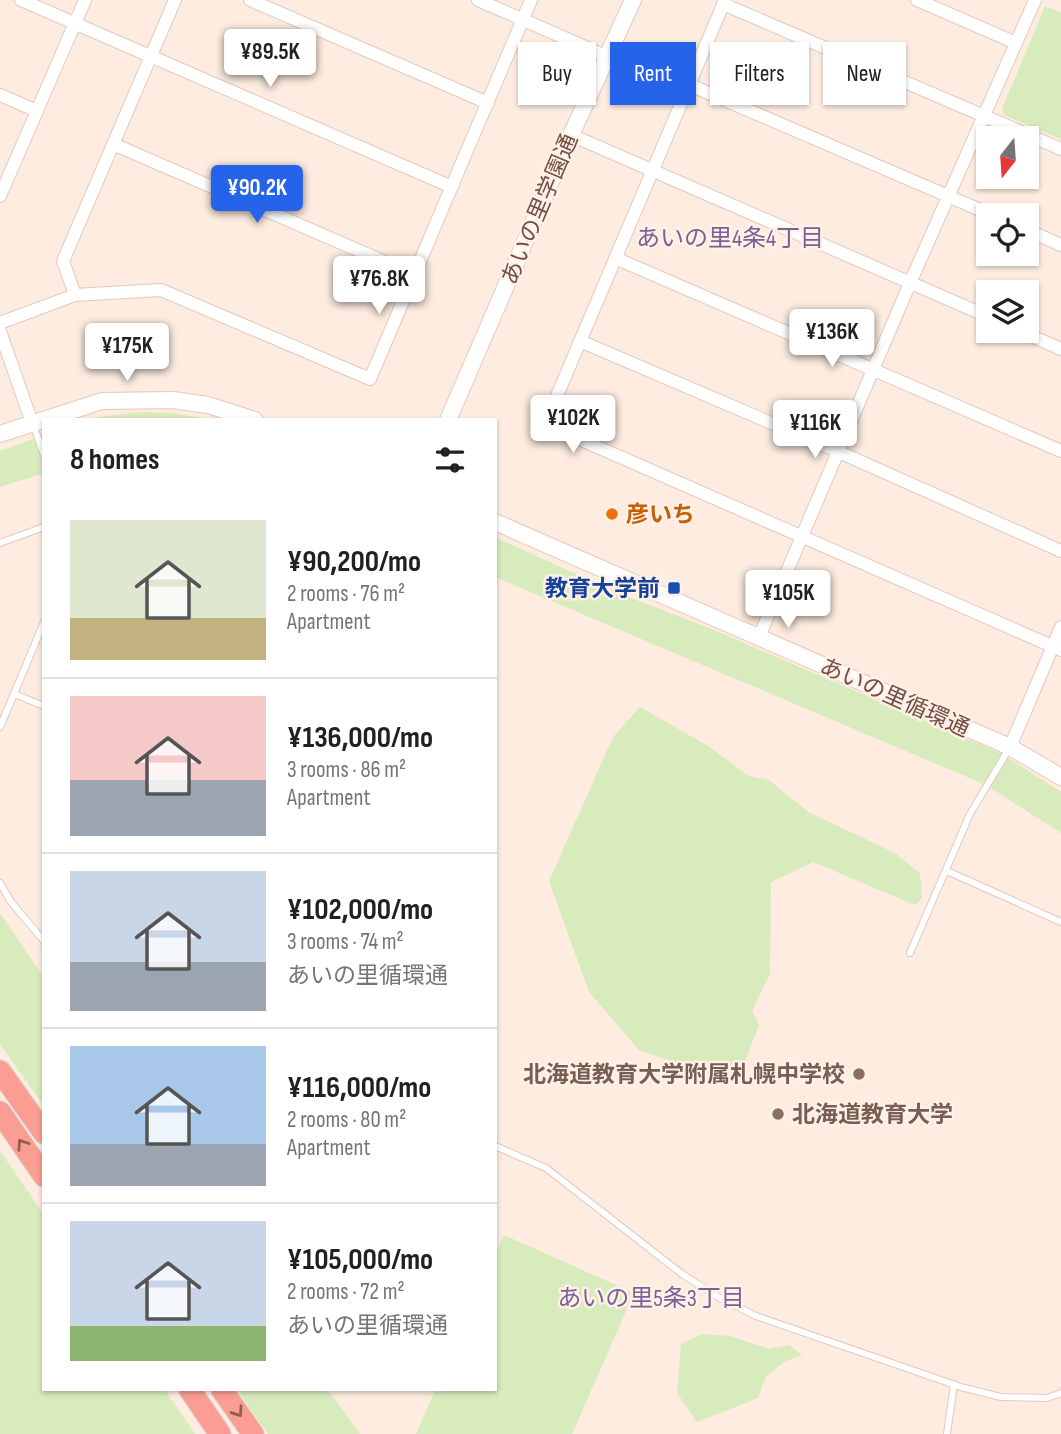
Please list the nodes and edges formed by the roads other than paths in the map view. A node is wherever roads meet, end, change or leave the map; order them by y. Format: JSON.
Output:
{"nodes":[{"id":1,"x":21,"y":0,"type":"edge"},
{"id":2,"x":85,"y":0,"type":"edge"},
{"id":3,"x":175,"y":0,"type":"edge"},
{"id":4,"x":250,"y":0,"type":"edge"},
{"id":5,"x":478,"y":0,"type":"edge"},
{"id":6,"x":531,"y":0,"type":"edge"},
{"id":7,"x":633,"y":0,"type":"edge"},
{"id":8,"x":917,"y":0,"type":"edge"},
{"id":9,"x":1035,"y":0,"type":"edge"},
{"id":10,"x":724,"y":2,"type":"edge"},
{"id":11,"x":523,"y":20,"type":"junction"},
{"id":12,"x":75,"y":23,"type":"junction"},
{"id":13,"x":1016,"y":43,"type":"junction"},
{"id":14,"x":151,"y":56,"type":"junction"},
{"id":15,"x":608,"y":57,"type":"junction"},
{"id":16,"x":696,"y":70,"type":"edge"},
{"id":17,"x":696,"y":88,"type":"edge"},
{"id":18,"x":0,"y":95,"type":"edge"},
{"id":19,"x":488,"y":103,"type":"junction"},
{"id":20,"x":681,"y":105,"type":"edge"},
{"id":21,"x":37,"y":111,"type":"junction"},
{"id":22,"x":985,"y":115,"type":"junction"},
{"id":23,"x":571,"y":135,"type":"junction"},
{"id":24,"x":113,"y":144,"type":"junction"},
{"id":25,"x":1061,"y":149,"type":"edge"},
{"id":26,"x":650,"y":171,"type":"junction"},
{"id":27,"x":452,"y":187,"type":"junction"},
{"id":28,"x":0,"y":194,"type":"edge"},
{"id":29,"x":949,"y":197,"type":"junction"},
{"id":30,"x":976,"y":208,"type":"edge"},
{"id":31,"x":1039,"y":235,"type":"edge"},
{"id":32,"x":1061,"y":245,"type":"edge"},
{"id":33,"x":615,"y":258,"type":"junction"},
{"id":34,"x":415,"y":275,"type":"junction"},
{"id":35,"x":910,"y":283,"type":"junction"},
{"id":36,"x":75,"y":295,"type":"junction"},
{"id":37,"x":976,"y":311,"type":"edge"},
{"id":38,"x":0,"y":323,"type":"edge"},
{"id":39,"x":0,"y":331,"type":"edge"},
{"id":40,"x":1039,"y":339,"type":"edge"},
{"id":41,"x":580,"y":341,"type":"junction"},
{"id":42,"x":1061,"y":349,"type":"edge"},
{"id":43,"x":875,"y":369,"type":"junction"},
{"id":44,"x":48,"y":418,"type":"edge"},
{"id":45,"x":249,"y":418,"type":"edge"},
{"id":46,"x":449,"y":418,"type":"edge"},
{"id":47,"x":42,"y":420,"type":"edge"},
{"id":48,"x":32,"y":423,"type":"junction"},
{"id":49,"x":0,"y":434,"type":"edge"},
{"id":50,"x":42,"y":450,"type":"edge"},
{"id":51,"x":1061,"y":451,"type":"edge"},
{"id":52,"x":839,"y":452,"type":"junction"},
{"id":53,"x":497,"y":523,"type":"edge"},
{"id":54,"x":42,"y":528,"type":"edge"},
{"id":55,"x":803,"y":537,"type":"junction"},
{"id":56,"x":0,"y":543,"type":"edge"},
{"id":57,"x":1061,"y":551,"type":"edge"},
{"id":58,"x":42,"y":627,"type":"edge"},
{"id":59,"x":1061,"y":627,"type":"edge"},
{"id":60,"x":759,"y":637,"type":"junction"},
{"id":61,"x":1057,"y":648,"type":"edge"},
{"id":62,"x":14,"y":694,"type":"junction"},
{"id":63,"x":42,"y":705,"type":"edge"},
{"id":64,"x":0,"y":727,"type":"edge"},
{"id":65,"x":1010,"y":747,"type":"junction"},
{"id":66,"x":1061,"y":777,"type":"edge"},
{"id":67,"x":947,"y":871,"type":"junction"},
{"id":68,"x":0,"y":883,"type":"edge"},
{"id":69,"x":1061,"y":922,"type":"edge"},
{"id":70,"x":42,"y":939,"type":"edge"},
{"id":71,"x":909,"y":953,"type":"dead end"},
{"id":72,"x":0,"y":1070,"type":"edge"},
{"id":73,"x":0,"y":1112,"type":"edge"},
{"id":74,"x":42,"y":1130,"type":"edge"},
{"id":75,"x":497,"y":1147,"type":"edge"},
{"id":76,"x":42,"y":1173,"type":"edge"},
{"id":77,"x":954,"y":1384,"type":"junction"},
{"id":78,"x":191,"y":1391,"type":"edge"},
{"id":79,"x":223,"y":1391,"type":"edge"},
{"id":80,"x":1061,"y":1393,"type":"edge"},
{"id":81,"x":220,"y":1434,"type":"edge"},
{"id":82,"x":253,"y":1434,"type":"edge"},
{"id":83,"x":947,"y":1434,"type":"edge"}],
"edges":[{"from":1,"to":12,"type":"street"},
{"from":2,"to":12,"type":"street"},
{"from":3,"to":14,"type":"street"},
{"from":4,"to":19,"type":"street"},
{"from":5,"to":11,"type":"street"},
{"from":6,"to":11,"type":"street"},
{"from":7,"to":15,"type":"street","name":"あいの里学園通"},
{"from":8,"to":13,"type":"street"},
{"from":9,"to":13,"type":"street"},
{"from":10,"to":16,"type":"street"},
{"from":10,"to":22,"type":"street"},
{"from":11,"to":15,"type":"street"},
{"from":11,"to":19,"type":"street"},
{"from":12,"to":14,"type":"street"},
{"from":12,"to":21,"type":"street"},
{"from":13,"to":22,"type":"street"},
{"from":14,"to":24,"type":"street"},
{"from":14,"to":27,"type":"street"},
{"from":15,"to":23,"type":"street","name":"あいの里学園通"},
{"from":17,"to":29,"type":"street"},
{"from":18,"to":21,"type":"street"},
{"from":19,"to":27,"type":"street"},
{"from":20,"to":26,"type":"street"},
{"from":21,"to":28,"type":"street"},
{"from":22,"to":25,"type":"street"},
{"from":22,"to":29,"type":"street"},
{"from":23,"to":26,"type":"street"},
{"from":23,"to":46,"type":"street","name":"あいの里学園通"},
{"from":24,"to":34,"type":"street"},
{"from":24,"to":36,"type":"street"},
{"from":26,"to":33,"type":"street"},
{"from":26,"to":35,"type":"street"},
{"from":27,"to":34,"type":"street"},
{"from":29,"to":30,"type":"street"},
{"from":29,"to":35,"type":"street"},
{"from":31,"to":32,"type":"street"},
{"from":33,"to":41,"type":"street"},
{"from":33,"to":43,"type":"street"},
{"from":34,"to":36,"type":"street"},
{"from":35,"to":37,"type":"street"},
{"from":35,"to":43,"type":"street"},
{"from":36,"to":38,"type":"street"},
{"from":39,"to":48,"type":"street"},
{"from":40,"to":42,"type":"street"},
{"from":41,"to":52,"type":"street"},
{"from":41,"to":55,"type":"street"},
{"from":43,"to":51,"type":"street"},
{"from":43,"to":52,"type":"street"},
{"from":44,"to":45,"type":"street"},
{"from":47,"to":48,"type":"street"},
{"from":48,"to":49,"type":"street"},
{"from":48,"to":50,"type":"lane"},
{"from":52,"to":55,"type":"street"},
{"from":52,"to":57,"type":"street"},
{"from":53,"to":60,"type":"street","name":"あいの里循環通"},
{"from":54,"to":56,"type":"lane"},
{"from":55,"to":60,"type":"street"},
{"from":55,"to":61,"type":"street"},
{"from":58,"to":62,"type":"lane"},
{"from":59,"to":61,"type":"street"},
{"from":60,"to":65,"type":"street","name":"あいの里循環通"},
{"from":61,"to":65,"type":"street"},
{"from":62,"to":63,"type":"lane"},
{"from":62,"to":64,"type":"lane"},
{"from":65,"to":66,"type":"street","name":"あいの里循環通"},
{"from":65,"to":67,"type":"lane"},
{"from":67,"to":69,"type":"lane"},
{"from":67,"to":71,"type":"lane"},
{"from":68,"to":70,"type":"lane"},
{"from":72,"to":74,"type":"highway"},
{"from":76,"to":73,"type":"highway","one_way":true},
{"from":75,"to":77,"type":"lane"},
{"from":77,"to":80,"type":"lane"},
{"from":77,"to":83,"type":"lane"},
{"from":78,"to":81,"type":"highway"},
{"from":79,"to":82,"type":"highway","one_way":true}]}
